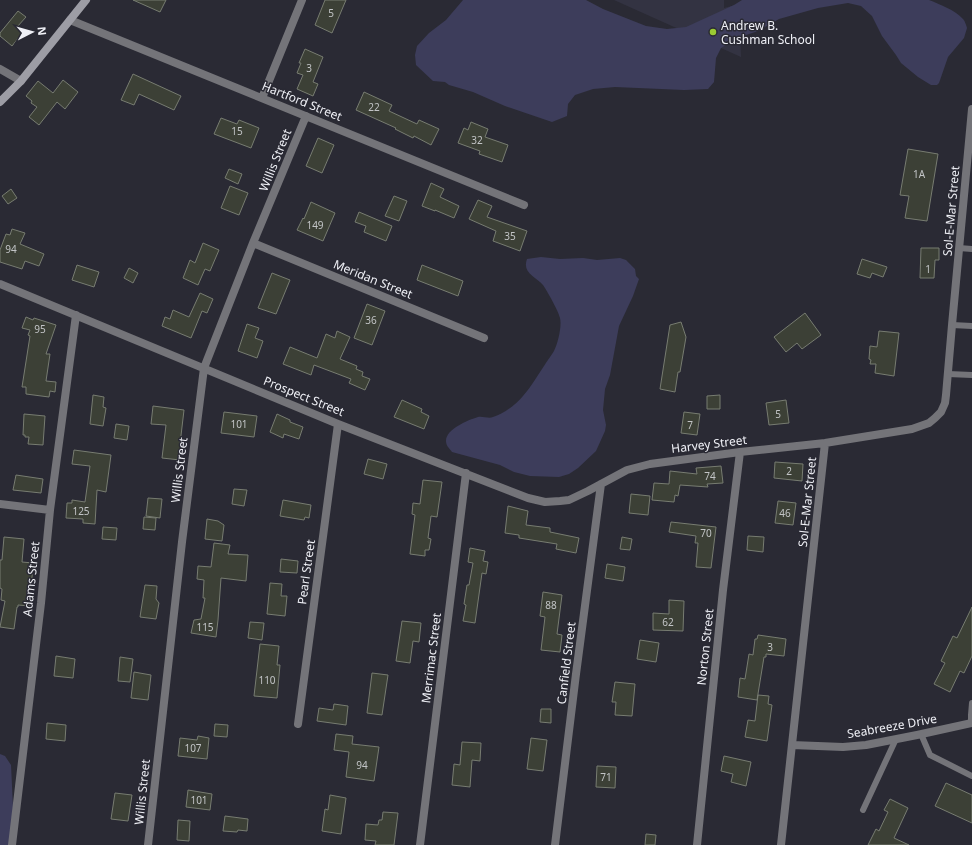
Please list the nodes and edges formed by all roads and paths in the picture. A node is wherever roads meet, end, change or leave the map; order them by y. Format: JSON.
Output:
{"nodes":[{"id":1,"x":86,"y":0,"type":"edge"},
{"id":2,"x":302,"y":0,"type":"edge"},
{"id":3,"x":70,"y":20,"type":"junction"},
{"id":4,"x":0,"y":69,"type":"edge"},
{"id":5,"x":22,"y":81,"type":"junction"},
{"id":6,"x":262,"y":98,"type":"junction"},
{"id":7,"x":0,"y":102,"type":"edge"},
{"id":8,"x":972,"y":109,"type":"edge"},
{"id":9,"x":306,"y":116,"type":"junction"},
{"id":10,"x":969,"y":170,"type":"edge"},
{"id":11,"x":524,"y":205,"type":"dead end"},
{"id":12,"x":253,"y":243,"type":"junction"},
{"id":13,"x":959,"y":248,"type":"junction"},
{"id":14,"x":972,"y":249,"type":"edge"},
{"id":15,"x":0,"y":284,"type":"edge"},
{"id":16,"x":76,"y":315,"type":"junction"},
{"id":17,"x":952,"y":325,"type":"junction"},
{"id":18,"x":972,"y":326,"type":"edge"},
{"id":19,"x":484,"y":338,"type":"dead end"},
{"id":20,"x":204,"y":368,"type":"junction"},
{"id":21,"x":948,"y":374,"type":"junction"},
{"id":22,"x":972,"y":376,"type":"edge"},
{"id":23,"x":338,"y":424,"type":"junction"},
{"id":24,"x":825,"y":443,"type":"junction"},
{"id":25,"x":740,"y":452,"type":"junction"},
{"id":26,"x":466,"y":474,"type":"junction"},
{"id":27,"x":601,"y":484,"type":"junction"},
{"id":28,"x":0,"y":504,"type":"edge"},
{"id":29,"x":50,"y":510,"type":"junction"},
{"id":30,"x":972,"y":703,"type":"edge"},
{"id":31,"x":972,"y":723,"type":"edge"},
{"id":32,"x":298,"y":724,"type":"dead end"},
{"id":33,"x":921,"y":734,"type":"junction"},
{"id":34,"x":896,"y":739,"type":"junction"},
{"id":35,"x":792,"y":745,"type":"junction"},
{"id":36,"x":972,"y":776,"type":"edge"},
{"id":37,"x":863,"y":810,"type":"dead end"},
{"id":38,"x":12,"y":845,"type":"edge"},
{"id":39,"x":148,"y":845,"type":"edge"},
{"id":40,"x":420,"y":845,"type":"edge"},
{"id":41,"x":555,"y":845,"type":"edge"},
{"id":42,"x":697,"y":845,"type":"edge"},
{"id":43,"x":781,"y":845,"type":"edge"}],
"edges":[{"from":1,"to":3,"type":"street"},
{"from":2,"to":6,"type":"street"},
{"from":3,"to":5,"type":"street"},
{"from":3,"to":6,"type":"street","name":"Hartford Street"},
{"from":4,"to":5,"type":"street"},
{"from":5,"to":7,"type":"street"},
{"from":6,"to":9,"type":"street","name":"Hartford Street"},
{"from":8,"to":10,"type":"street","name":"Sol-E-Mar Street"},
{"from":9,"to":11,"type":"street","name":"Hartford Street"},
{"from":9,"to":12,"type":"street","name":"Willis Street"},
{"from":10,"to":13,"type":"street","name":"Sol-E-Mar Street"},
{"from":12,"to":19,"type":"street","name":"Meridan Street"},
{"from":12,"to":20,"type":"street","name":"Willis Street"},
{"from":13,"to":14,"type":"lane"},
{"from":13,"to":17,"type":"street","name":"Sol-E-Mar Street"},
{"from":15,"to":16,"type":"street","name":"Prospect Street"},
{"from":16,"to":20,"type":"street","name":"Prospect Street"},
{"from":16,"to":29,"type":"street","name":"Adams Street"},
{"from":17,"to":18,"type":"lane"},
{"from":17,"to":21,"type":"street","name":"Sol-E-Mar Street"},
{"from":20,"to":23,"type":"street","name":"Prospect Street"},
{"from":20,"to":39,"type":"street","name":"Willis Street"},
{"from":21,"to":22,"type":"lane"},
{"from":21,"to":24,"type":"street","name":"Sol-E-Mar Street"},
{"from":23,"to":26,"type":"street","name":"Prospect Street"},
{"from":23,"to":32,"type":"street","name":"Pearl Street"},
{"from":24,"to":25,"type":"street","name":"Harvey Street"},
{"from":24,"to":35,"type":"street","name":"Sol-E-Mar Street"},
{"from":25,"to":27,"type":"street","name":"Harvey Street"},
{"from":25,"to":42,"type":"street","name":"Norton Street"},
{"from":26,"to":27,"type":"street","name":"Prospect Street"},
{"from":26,"to":40,"type":"street","name":"Merrimac Street"},
{"from":27,"to":41,"type":"street","name":"Canfield Street"},
{"from":28,"to":29,"type":"street"},
{"from":29,"to":38,"type":"street","name":"Adams Street"},
{"from":30,"to":31,"type":"lane"},
{"from":31,"to":33,"type":"street","name":"Seabreeze Drive"},
{"from":33,"to":34,"type":"street","name":"Seabreeze Drive"},
{"from":33,"to":36,"type":"lane"},
{"from":34,"to":35,"type":"street","name":"Seabreeze Drive"},
{"from":34,"to":37,"type":"lane"},
{"from":35,"to":43,"type":"street","name":"Sol-E-Mar Street"}]}
